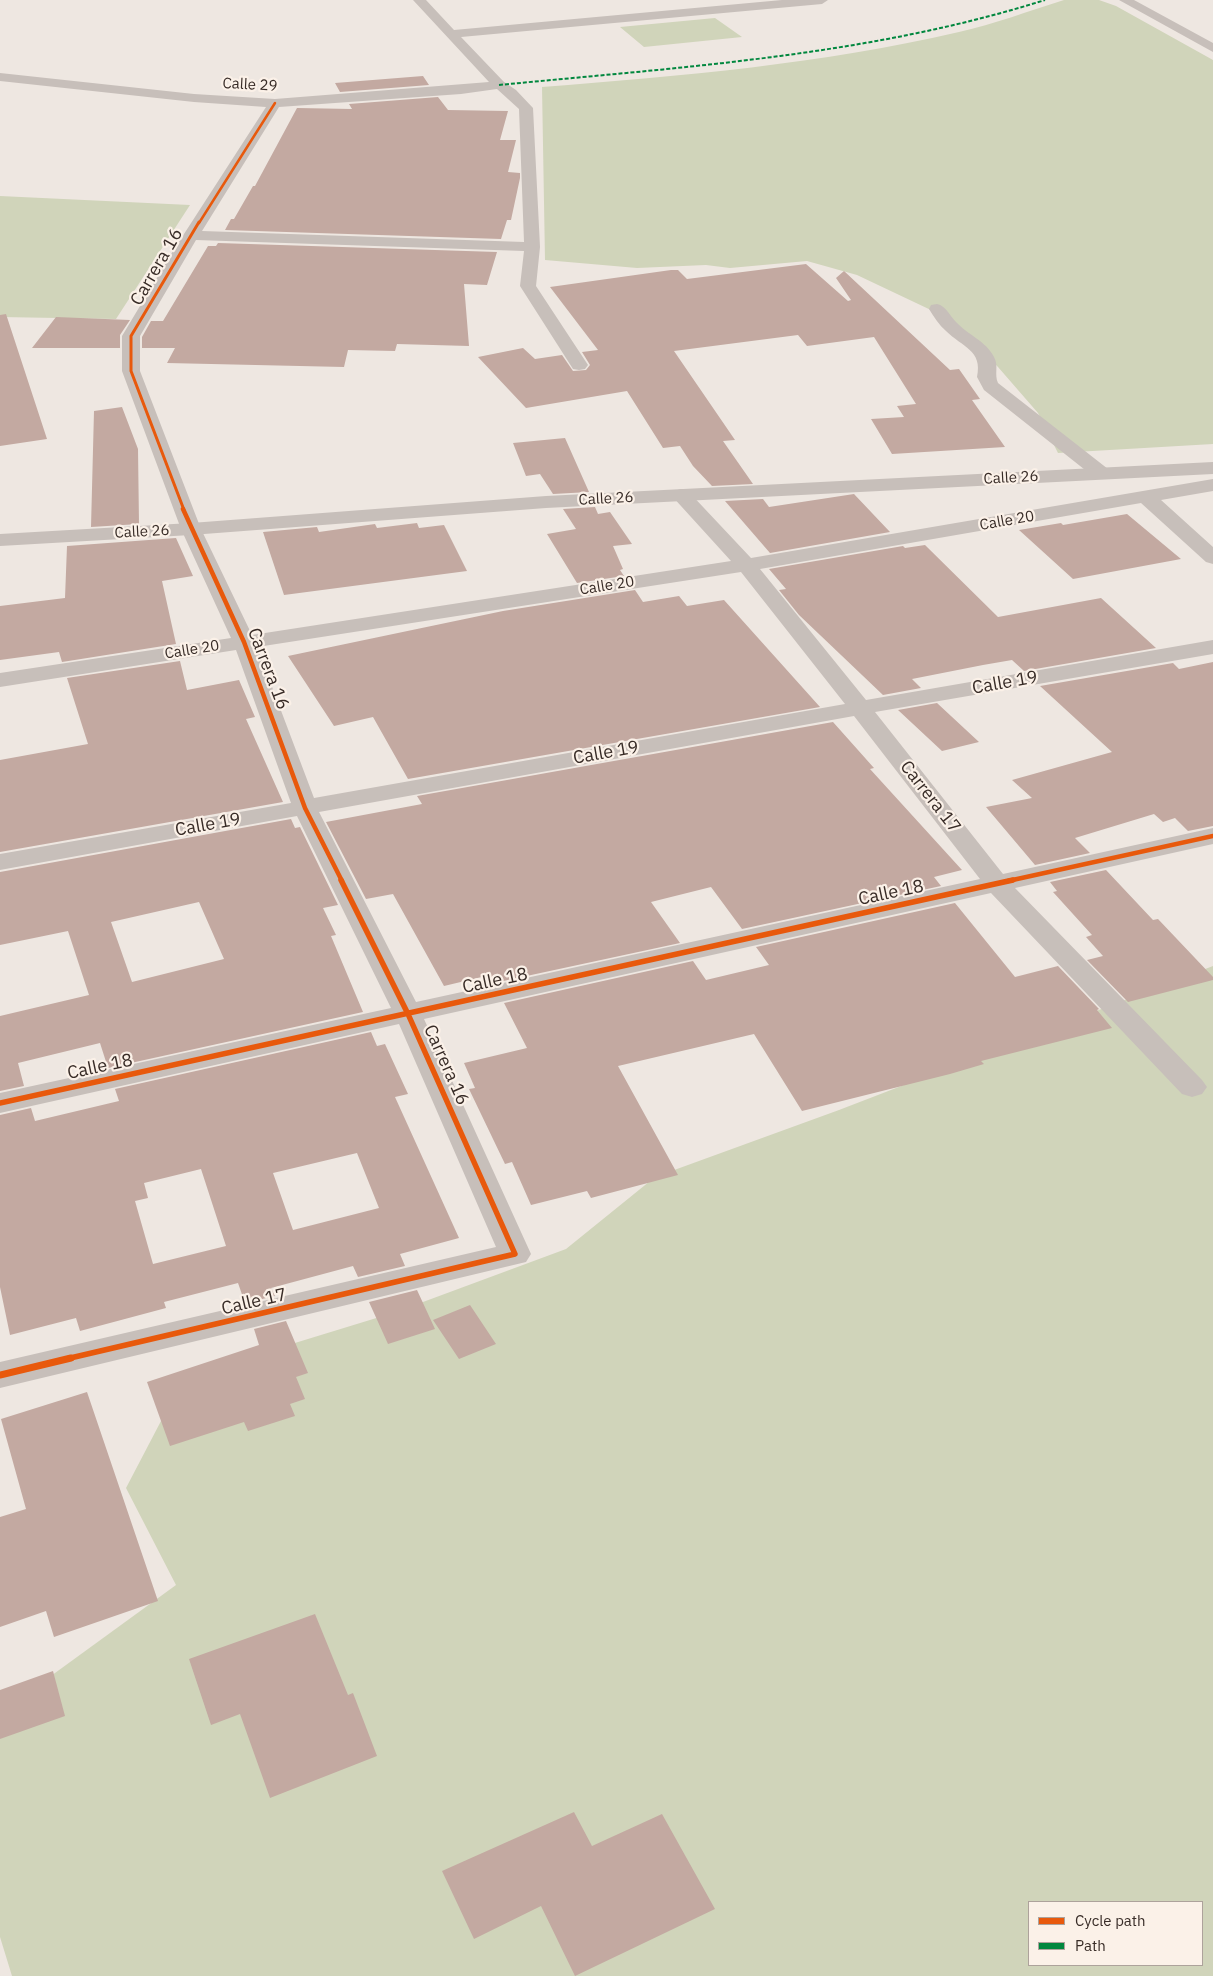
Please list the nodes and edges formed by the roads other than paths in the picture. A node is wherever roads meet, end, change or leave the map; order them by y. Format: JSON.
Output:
{"nodes":[{"id":1,"x":419,"y":0,"type":"edge"},
{"id":2,"x":822,"y":0,"type":"edge"},
{"id":3,"x":1125,"y":0,"type":"edge"},
{"id":4,"x":735,"y":4,"type":"edge"},
{"id":5,"x":1194,"y":25,"type":"dead end"},
{"id":6,"x":1174,"y":26,"type":"junction"},
{"id":7,"x":451,"y":34,"type":"junction"},
{"id":8,"x":1213,"y":48,"type":"edge"},
{"id":9,"x":0,"y":77,"type":"edge"},
{"id":10,"x":499,"y":85,"type":"junction"},
{"id":11,"x":275,"y":103,"type":"junction"},
{"id":12,"x":191,"y":235,"type":"junction"},
{"id":13,"x":532,"y":248,"type":"junction"},
{"id":14,"x":937,"y":309,"type":"dead end"},
{"id":15,"x":579,"y":365,"type":"dead end"},
{"id":16,"x":1213,"y":468,"type":"edge"},
{"id":17,"x":1101,"y":473,"type":"junction"},
{"id":18,"x":1213,"y":485,"type":"edge"},
{"id":19,"x":681,"y":495,"type":"junction"},
{"id":20,"x":1146,"y":497,"type":"junction"},
{"id":21,"x":191,"y":529,"type":"junction"},
{"id":22,"x":0,"y":540,"type":"edge"},
{"id":23,"x":1213,"y":558,"type":"edge"},
{"id":24,"x":746,"y":564,"type":"junction"},
{"id":25,"x":244,"y":642,"type":"junction"},
{"id":26,"x":1213,"y":647,"type":"edge"},
{"id":27,"x":0,"y":680,"type":"edge"},
{"id":28,"x":860,"y":708,"type":"junction"},
{"id":29,"x":305,"y":808,"type":"junction"},
{"id":30,"x":1213,"y":836,"type":"edge"},
{"id":31,"x":0,"y":862,"type":"edge"},
{"id":32,"x":996,"y":883,"type":"junction"},
{"id":33,"x":408,"y":1014,"type":"junction"},
{"id":34,"x":1192,"y":1087,"type":"dead end"},
{"id":35,"x":0,"y":1103,"type":"edge"},
{"id":36,"x":515,"y":1254,"type":"joint"},
{"id":37,"x":0,"y":1375,"type":"edge"}],
"edges":[{"from":1,"to":7,"type":"street"},
{"from":2,"to":4,"type":"street"},
{"from":3,"to":6,"type":"street"},
{"from":4,"to":7,"type":"street"},
{"from":5,"to":6,"type":"street"},
{"from":6,"to":8,"type":"street"},
{"from":7,"to":10,"type":"street"},
{"from":9,"to":11,"type":"street","name":"Calle 29"},
{"from":10,"to":11,"type":"street","name":"Calle 29"},
{"from":10,"to":13,"type":"street"},
{"from":11,"to":12,"type":"street","name":"Carrera 16"},
{"from":12,"to":13,"type":"street"},
{"from":12,"to":21,"type":"street","name":"Carrera 16"},
{"from":13,"to":15,"type":"street"},
{"from":14,"to":17,"type":"street"},
{"from":16,"to":17,"type":"street","name":"Calle 26"},
{"from":17,"to":19,"type":"street","name":"Calle 26"},
{"from":18,"to":20,"type":"street","name":"Calle 20"},
{"from":19,"to":21,"type":"street","name":"Calle 26"},
{"from":19,"to":24,"type":"street","name":"Carrera 17"},
{"from":20,"to":23,"type":"street"},
{"from":20,"to":24,"type":"street","name":"Calle 20"},
{"from":21,"to":22,"type":"street","name":"Calle 26"},
{"from":21,"to":25,"type":"street","name":"Carrera 16"},
{"from":24,"to":25,"type":"street","name":"Calle 20"},
{"from":24,"to":28,"type":"street","name":"Carrera 17"},
{"from":25,"to":27,"type":"street","name":"Calle 20"},
{"from":25,"to":29,"type":"street","name":"Carrera 16"},
{"from":26,"to":28,"type":"street","name":"Calle 19"},
{"from":28,"to":29,"type":"street","name":"Calle 19"},
{"from":28,"to":32,"type":"street","name":"Carrera 17"},
{"from":29,"to":31,"type":"street","name":"Calle 19"},
{"from":29,"to":33,"type":"street","name":"Carrera 16"},
{"from":30,"to":32,"type":"street","name":"Calle 18"},
{"from":32,"to":33,"type":"street","name":"Calle 18"},
{"from":32,"to":34,"type":"street","name":"Carrera 17"},
{"from":33,"to":35,"type":"street","name":"Calle 18"},
{"from":33,"to":36,"type":"street","name":"Carrera 16"},
{"from":36,"to":37,"type":"street","name":"Calle 17"}]}
